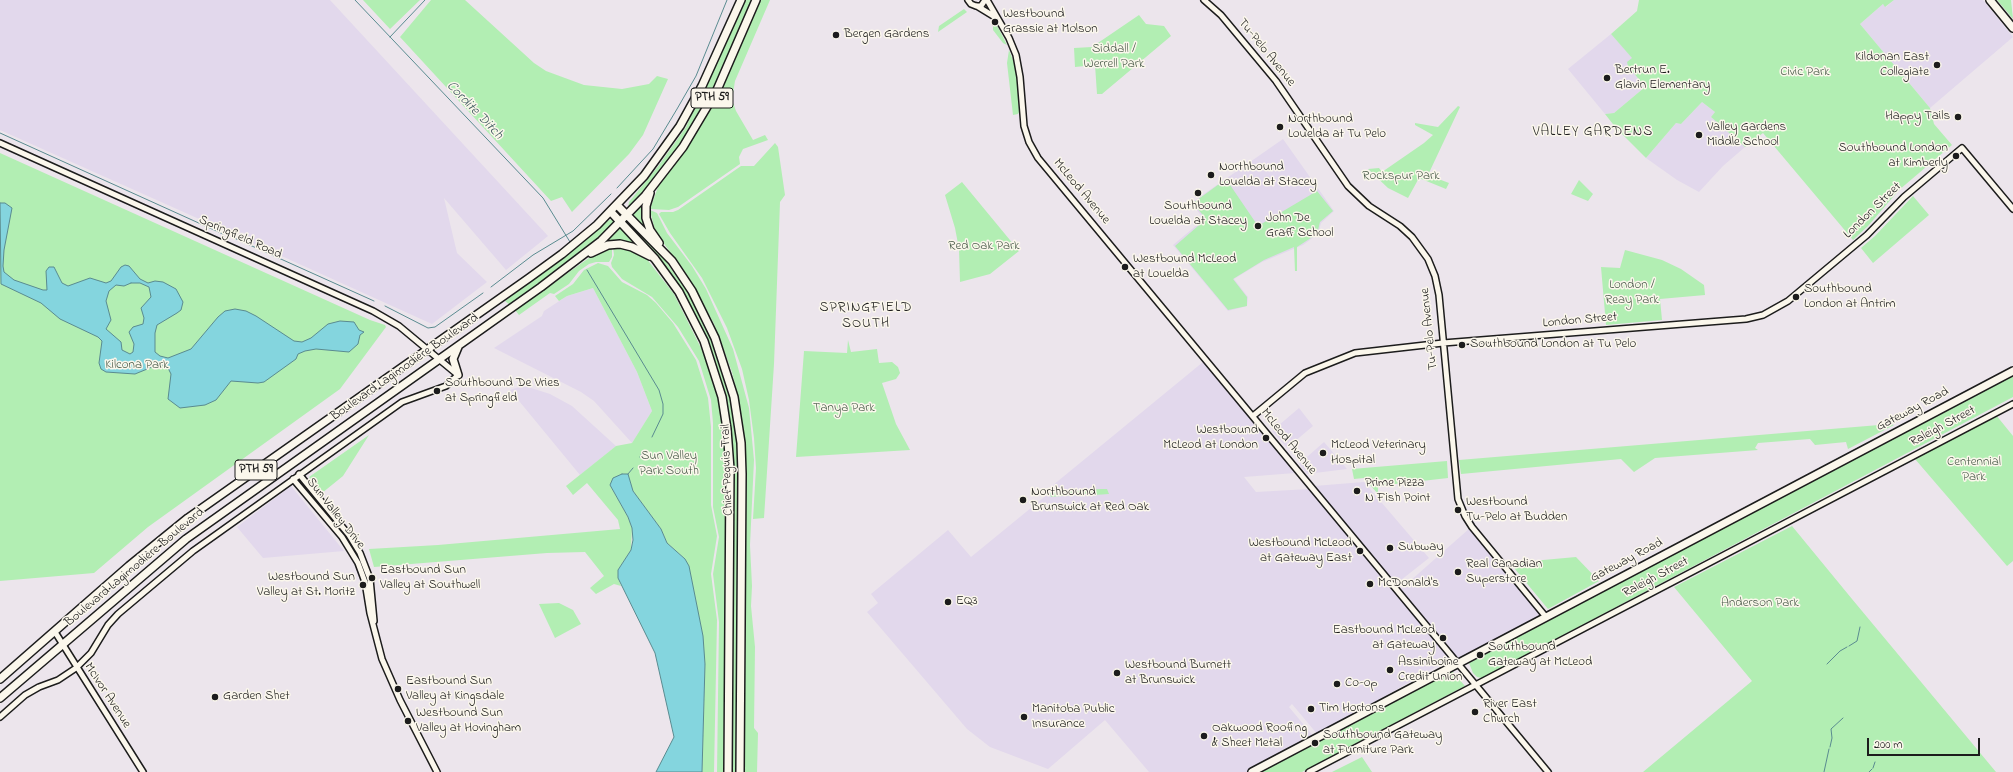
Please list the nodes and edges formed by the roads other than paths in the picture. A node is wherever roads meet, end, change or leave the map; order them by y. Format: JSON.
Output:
{"nodes":[{"id":1,"x":741,"y":0,"type":"edge"},
{"id":2,"x":756,"y":0,"type":"edge"},
{"id":3,"x":968,"y":0,"type":"edge"},
{"id":4,"x":986,"y":0,"type":"edge"},
{"id":5,"x":1204,"y":0,"type":"edge"},
{"id":6,"x":1990,"y":0,"type":"edge"},
{"id":7,"x":978,"y":6,"type":"junction"},
{"id":8,"x":996,"y":18,"type":"junction"},
{"id":9,"x":2013,"y":28,"type":"edge"},
{"id":10,"x":0,"y":143,"type":"edge"},
{"id":11,"x":653,"y":187,"type":"junction"},
{"id":12,"x":617,"y":205,"type":"junction"},
{"id":13,"x":2013,"y":209,"type":"edge"},
{"id":14,"x":611,"y":212,"type":"junction"},
{"id":15,"x":628,"y":215,"type":"junction"},
{"id":16,"x":621,"y":222,"type":"junction"},
{"id":17,"x":580,"y":258,"type":"junction"},
{"id":18,"x":655,"y":259,"type":"junction"},
{"id":19,"x":672,"y":262,"type":"junction"},
{"id":20,"x":1443,"y":343,"type":"junction"},
{"id":21,"x":458,"y":346,"type":"junction"},
{"id":22,"x":426,"y":350,"type":"junction"},
{"id":23,"x":438,"y":360,"type":"junction"},
{"id":24,"x":2013,"y":371,"type":"edge"},
{"id":25,"x":458,"y":375,"type":"junction"},
{"id":26,"x":2013,"y":404,"type":"edge"},
{"id":27,"x":1253,"y":416,"type":"junction"},
{"id":28,"x":299,"y":474,"type":"junction"},
{"id":29,"x":293,"y":479,"type":"junction"},
{"id":30,"x":1546,"y":617,"type":"junction"},
{"id":31,"x":55,"y":632,"type":"junction"},
{"id":32,"x":375,"y":634,"type":"junction"},
{"id":33,"x":61,"y":645,"type":"junction"},
{"id":34,"x":1459,"y":664,"type":"junction"},
{"id":35,"x":76,"y":668,"type":"junction"},
{"id":36,"x":0,"y":679,"type":"edge"},
{"id":37,"x":1477,"y":685,"type":"junction"},
{"id":38,"x":0,"y":698,"type":"edge"},
{"id":39,"x":0,"y":717,"type":"edge"},
{"id":40,"x":142,"y":772,"type":"edge"},
{"id":41,"x":437,"y":772,"type":"edge"},
{"id":42,"x":728,"y":772,"type":"edge"},
{"id":43,"x":740,"y":772,"type":"edge"},
{"id":44,"x":1252,"y":772,"type":"edge"},
{"id":45,"x":1309,"y":772,"type":"edge"},
{"id":46,"x":1548,"y":772,"type":"edge"}],
"edges":[{"from":1,"to":12,"type":"main road","name":"Boulevard Lagimodière Boulevard","number":"PTH 59"},
{"from":2,"to":11,"type":"main road","name":"Boulevard Lagimodière Boulevard","number":"PTH 59"},
{"from":3,"to":7,"type":"street"},
{"from":4,"to":7,"type":"street"},
{"from":4,"to":8,"type":"street","name":"McLeod Avenue"},
{"from":5,"to":20,"type":"street","name":"Tu-Pelo Avenue"},
{"from":6,"to":9,"type":"main road"},
{"from":7,"to":8,"type":"street"},
{"from":8,"to":27,"type":"street","name":"McLeod Avenue"},
{"from":10,"to":22,"type":"street","name":"Springfield Road"},
{"from":11,"to":15,"type":"main road","name":"Boulevard Lagimodière Boulevard","number":"PTH 59"},
{"from":11,"to":19,"type":"main road"},
{"from":12,"to":14,"type":"main road","name":"Boulevard Lagimodière Boulevard","number":"PTH 59"},
{"from":12,"to":15,"type":"main road","name":"Chief Peguis Trail"},
{"from":13,"to":20,"type":"street","name":"London Street"},
{"from":14,"to":16,"type":"main road","name":"Chief Peguis Trail"},
{"from":14,"to":22,"type":"main road","name":"Boulevard Lagimodière Boulevard","number":"PTH 59"},
{"from":15,"to":16,"type":"main road","name":"Boulevard Lagimodière Boulevard","number":"PTH 59"},
{"from":15,"to":19,"type":"main road","name":"Chief Peguis Trail"},
{"from":16,"to":17,"type":"main road","name":"Boulevard Lagimodière Boulevard","number":"PTH 59"},
{"from":16,"to":18,"type":"main road","name":"Chief Peguis Trail"},
{"from":17,"to":18,"type":"main road"},
{"from":17,"to":21,"type":"main road","name":"Boulevard Lagimodière Boulevard","number":"PTH 59"},
{"from":18,"to":42,"type":"main road","name":"Chief Peguis Trail"},
{"from":19,"to":43,"type":"main road","name":"Chief Peguis Trail"},
{"from":20,"to":27,"type":"street","name":"London Street"},
{"from":20,"to":30,"type":"street","name":"Tu-Pelo Avenue"},
{"from":21,"to":23,"type":"main road","name":"Boulevard Lagimodière Boulevard","number":"PTH 59"},
{"from":21,"to":25,"type":"main road"},
{"from":22,"to":23,"type":"street","name":"Springfield Road"},
{"from":22,"to":31,"type":"main road","name":"Boulevard Lagimodière Boulevard","number":"PTH 59"},
{"from":23,"to":25,"type":"street","name":"Springfield Road"},
{"from":23,"to":33,"type":"main road","name":"Boulevard Lagimodière Boulevard","number":"PTH 59"},
{"from":24,"to":30,"type":"main road","name":"Gateway Road"},
{"from":25,"to":28,"type":"street"},
{"from":26,"to":37,"type":"street","name":"Raleigh Street"},
{"from":27,"to":34,"type":"street","name":"McLeod Avenue"},
{"from":28,"to":29,"type":"street"},
{"from":28,"to":32,"type":"street","name":"Sun Valley Drive"},
{"from":29,"to":32,"type":"street","name":"Sun Valley Drive"},
{"from":29,"to":35,"type":"street"},
{"from":30,"to":34,"type":"main road","name":"Gateway Road"},
{"from":31,"to":33,"type":"street","name":"McIvor Avenue"},
{"from":31,"to":36,"type":"main road","name":"Boulevard Lagimodière Boulevard","number":"PTH 59"},
{"from":32,"to":41,"type":"street","name":"Sun Valley Drive"},
{"from":33,"to":35,"type":"street","name":"McIvor Avenue"},
{"from":33,"to":38,"type":"main road","name":"Boulevard Lagimodière Boulevard","number":"PTH 59"},
{"from":34,"to":37,"type":"street","name":"McLeod Avenue"},
{"from":34,"to":44,"type":"main road","name":"Gateway Road"},
{"from":35,"to":39,"type":"street"},
{"from":35,"to":40,"type":"street","name":"McIvor Avenue"},
{"from":37,"to":45,"type":"street","name":"Raleigh Street"},
{"from":37,"to":46,"type":"street","name":"McLeod Avenue"}]}
